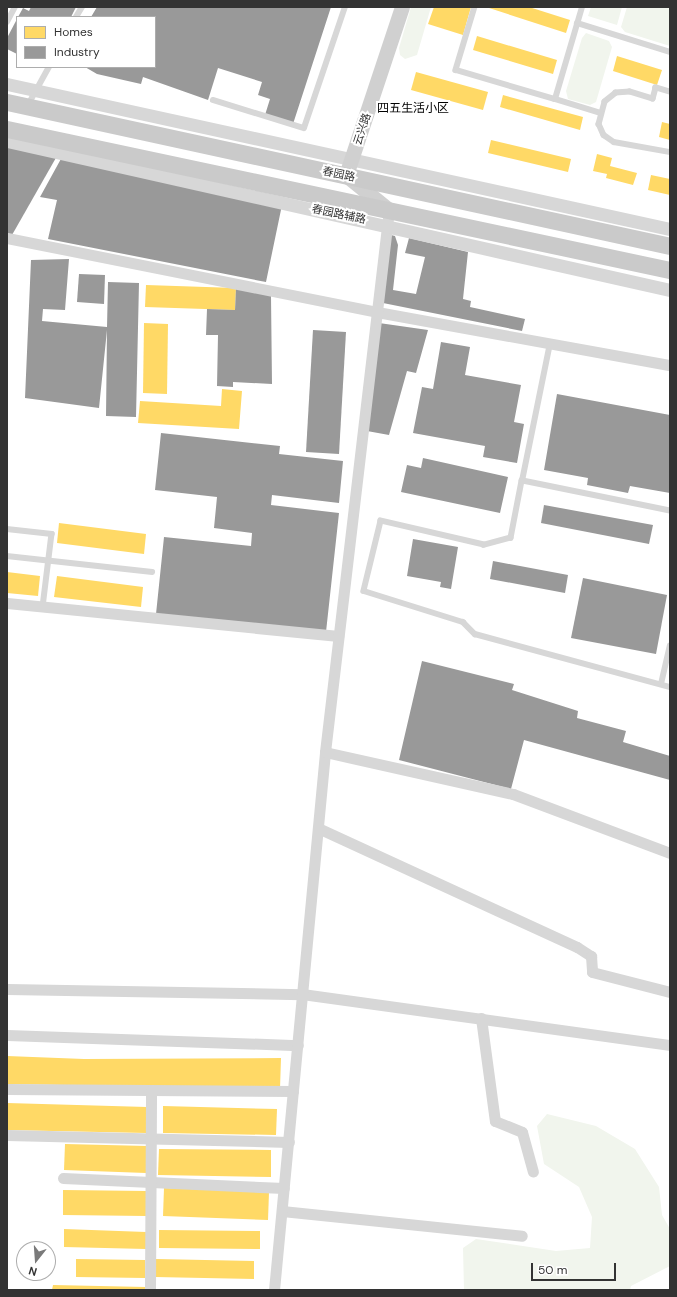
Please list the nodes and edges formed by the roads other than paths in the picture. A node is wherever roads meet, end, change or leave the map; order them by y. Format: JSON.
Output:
{"nodes":[{"id":1,"x":15,"y":7,"type":"edge"},
{"id":2,"x":82,"y":7,"type":"edge"},
{"id":3,"x":345,"y":7,"type":"edge"},
{"id":4,"x":402,"y":7,"type":"edge"},
{"id":5,"x":475,"y":7,"type":"edge"},
{"id":6,"x":582,"y":7,"type":"edge"},
{"id":7,"x":77,"y":16,"type":"edge"},
{"id":8,"x":7,"y":22,"type":"edge"},
{"id":9,"x":577,"y":23,"type":"junction"},
{"id":10,"x":670,"y":52,"type":"edge"},
{"id":11,"x":48,"y":68,"type":"edge"},
{"id":12,"x":7,"y":84,"type":"edge"},
{"id":13,"x":36,"y":91,"type":"junction"},
{"id":14,"x":670,"y":92,"type":"edge"},
{"id":15,"x":555,"y":99,"type":"junction"},
{"id":16,"x":213,"y":100,"type":"dead end"},
{"id":17,"x":7,"y":102,"type":"edge"},
{"id":18,"x":27,"y":106,"type":"junction"},
{"id":19,"x":601,"y":113,"type":"junction"},
{"id":20,"x":7,"y":129,"type":"edge"},
{"id":21,"x":7,"y":141,"type":"edge"},
{"id":22,"x":670,"y":152,"type":"edge"},
{"id":23,"x":352,"y":159,"type":"junction"},
{"id":24,"x":346,"y":175,"type":"junction"},
{"id":25,"x":388,"y":217,"type":"junction"},
{"id":26,"x":670,"y":229,"type":"edge"},
{"id":27,"x":7,"y":238,"type":"edge"},
{"id":28,"x":670,"y":246,"type":"edge"},
{"id":29,"x":670,"y":270,"type":"edge"},
{"id":30,"x":670,"y":290,"type":"edge"},
{"id":31,"x":377,"y":312,"type":"junction"},
{"id":32,"x":550,"y":343,"type":"junction"},
{"id":33,"x":670,"y":365,"type":"edge"},
{"id":34,"x":522,"y":481,"type":"junction"},
{"id":35,"x":670,"y":511,"type":"edge"},
{"id":36,"x":7,"y":529,"type":"edge"},
{"id":37,"x":7,"y":556,"type":"edge"},
{"id":38,"x":49,"y":560,"type":"junction"},
{"id":39,"x":152,"y":572,"type":"dead end"},
{"id":40,"x":7,"y":603,"type":"edge"},
{"id":41,"x":43,"y":607,"type":"junction"},
{"id":42,"x":338,"y":636,"type":"junction"},
{"id":43,"x":670,"y":646,"type":"edge"},
{"id":44,"x":661,"y":684,"type":"junction"},
{"id":45,"x":670,"y":686,"type":"edge"},
{"id":46,"x":325,"y":752,"type":"junction"},
{"id":47,"x":318,"y":828,"type":"junction"},
{"id":48,"x":670,"y":853,"type":"edge"},
{"id":49,"x":7,"y":989,"type":"edge"},
{"id":50,"x":670,"y":992,"type":"edge"},
{"id":51,"x":302,"y":994,"type":"junction"},
{"id":52,"x":481,"y":1018,"type":"junction"},
{"id":53,"x":7,"y":1035,"type":"edge"},
{"id":54,"x":298,"y":1045,"type":"junction"},
{"id":55,"x":670,"y":1045,"type":"edge"},
{"id":56,"x":7,"y":1089,"type":"edge"},
{"id":57,"x":151,"y":1090,"type":"junction"},
{"id":58,"x":293,"y":1091,"type":"junction"},
{"id":59,"x":7,"y":1135,"type":"edge"},
{"id":60,"x":150,"y":1138,"type":"junction"},
{"id":61,"x":289,"y":1142,"type":"junction"},
{"id":62,"x":533,"y":1172,"type":"dead end"},
{"id":63,"x":63,"y":1178,"type":"dead end"},
{"id":64,"x":151,"y":1182,"type":"junction"},
{"id":65,"x":284,"y":1188,"type":"junction"},
{"id":66,"x":282,"y":1211,"type":"junction"},
{"id":67,"x":522,"y":1236,"type":"dead end"},
{"id":68,"x":150,"y":1290,"type":"edge"},
{"id":69,"x":274,"y":1290,"type":"edge"}],
"edges":[{"from":1,"to":8,"type":"lane"},
{"from":2,"to":7,"type":"lane"},
{"from":3,"to":16,"type":"lane"},
{"from":4,"to":23,"type":"main road","name":"云兴路"},
{"from":5,"to":15,"type":"lane"},
{"from":6,"to":9,"type":"lane"},
{"from":9,"to":10,"type":"lane"},
{"from":9,"to":15,"type":"lane"},
{"from":11,"to":13,"type":"lane"},
{"from":12,"to":13,"type":"street"},
{"from":13,"to":18,"type":"lane"},
{"from":13,"to":23,"type":"street"},
{"from":14,"to":19,"type":"lane"},
{"from":15,"to":19,"type":"lane"},
{"from":17,"to":18,"type":"main road","name":"春园路"},
{"from":18,"to":24,"type":"main road","name":"春园路"},
{"from":19,"to":22,"type":"lane"},
{"from":20,"to":25,"type":"main road"},
{"from":21,"to":25,"type":"street","name":"春园路辅路"},
{"from":23,"to":24,"type":"main road","name":"云兴路"},
{"from":23,"to":26,"type":"street"},
{"from":24,"to":25,"type":"main road"},
{"from":24,"to":28,"type":"main road","name":"春园路"},
{"from":25,"to":29,"type":"main road"},
{"from":25,"to":30,"type":"street","name":"春园路辅路"},
{"from":25,"to":31,"type":"street"},
{"from":27,"to":31,"type":"street"},
{"from":31,"to":32,"type":"street"},
{"from":31,"to":42,"type":"street"},
{"from":32,"to":33,"type":"street"},
{"from":32,"to":34,"type":"lane"},
{"from":34,"to":35,"type":"lane"},
{"from":34,"to":44,"type":"lane"},
{"from":36,"to":38,"type":"lane"},
{"from":37,"to":38,"type":"lane"},
{"from":38,"to":39,"type":"lane"},
{"from":38,"to":41,"type":"lane"},
{"from":40,"to":41,"type":"street"},
{"from":41,"to":42,"type":"street"},
{"from":42,"to":46,"type":"street"},
{"from":43,"to":44,"type":"lane"},
{"from":44,"to":45,"type":"lane"},
{"from":46,"to":47,"type":"street"},
{"from":46,"to":48,"type":"street"},
{"from":47,"to":50,"type":"street"},
{"from":47,"to":51,"type":"street"},
{"from":49,"to":51,"type":"street"},
{"from":51,"to":52,"type":"street"},
{"from":51,"to":54,"type":"street"},
{"from":52,"to":55,"type":"street"},
{"from":52,"to":62,"type":"street"},
{"from":53,"to":54,"type":"street"},
{"from":54,"to":58,"type":"street"},
{"from":56,"to":57,"type":"street"},
{"from":57,"to":58,"type":"street"},
{"from":57,"to":60,"type":"street"},
{"from":58,"to":61,"type":"street"},
{"from":59,"to":60,"type":"street"},
{"from":60,"to":61,"type":"street"},
{"from":60,"to":64,"type":"street"},
{"from":61,"to":65,"type":"street"},
{"from":63,"to":64,"type":"street"},
{"from":64,"to":65,"type":"street"},
{"from":64,"to":68,"type":"street"},
{"from":65,"to":66,"type":"street"},
{"from":66,"to":67,"type":"street"},
{"from":66,"to":69,"type":"street"}]}
